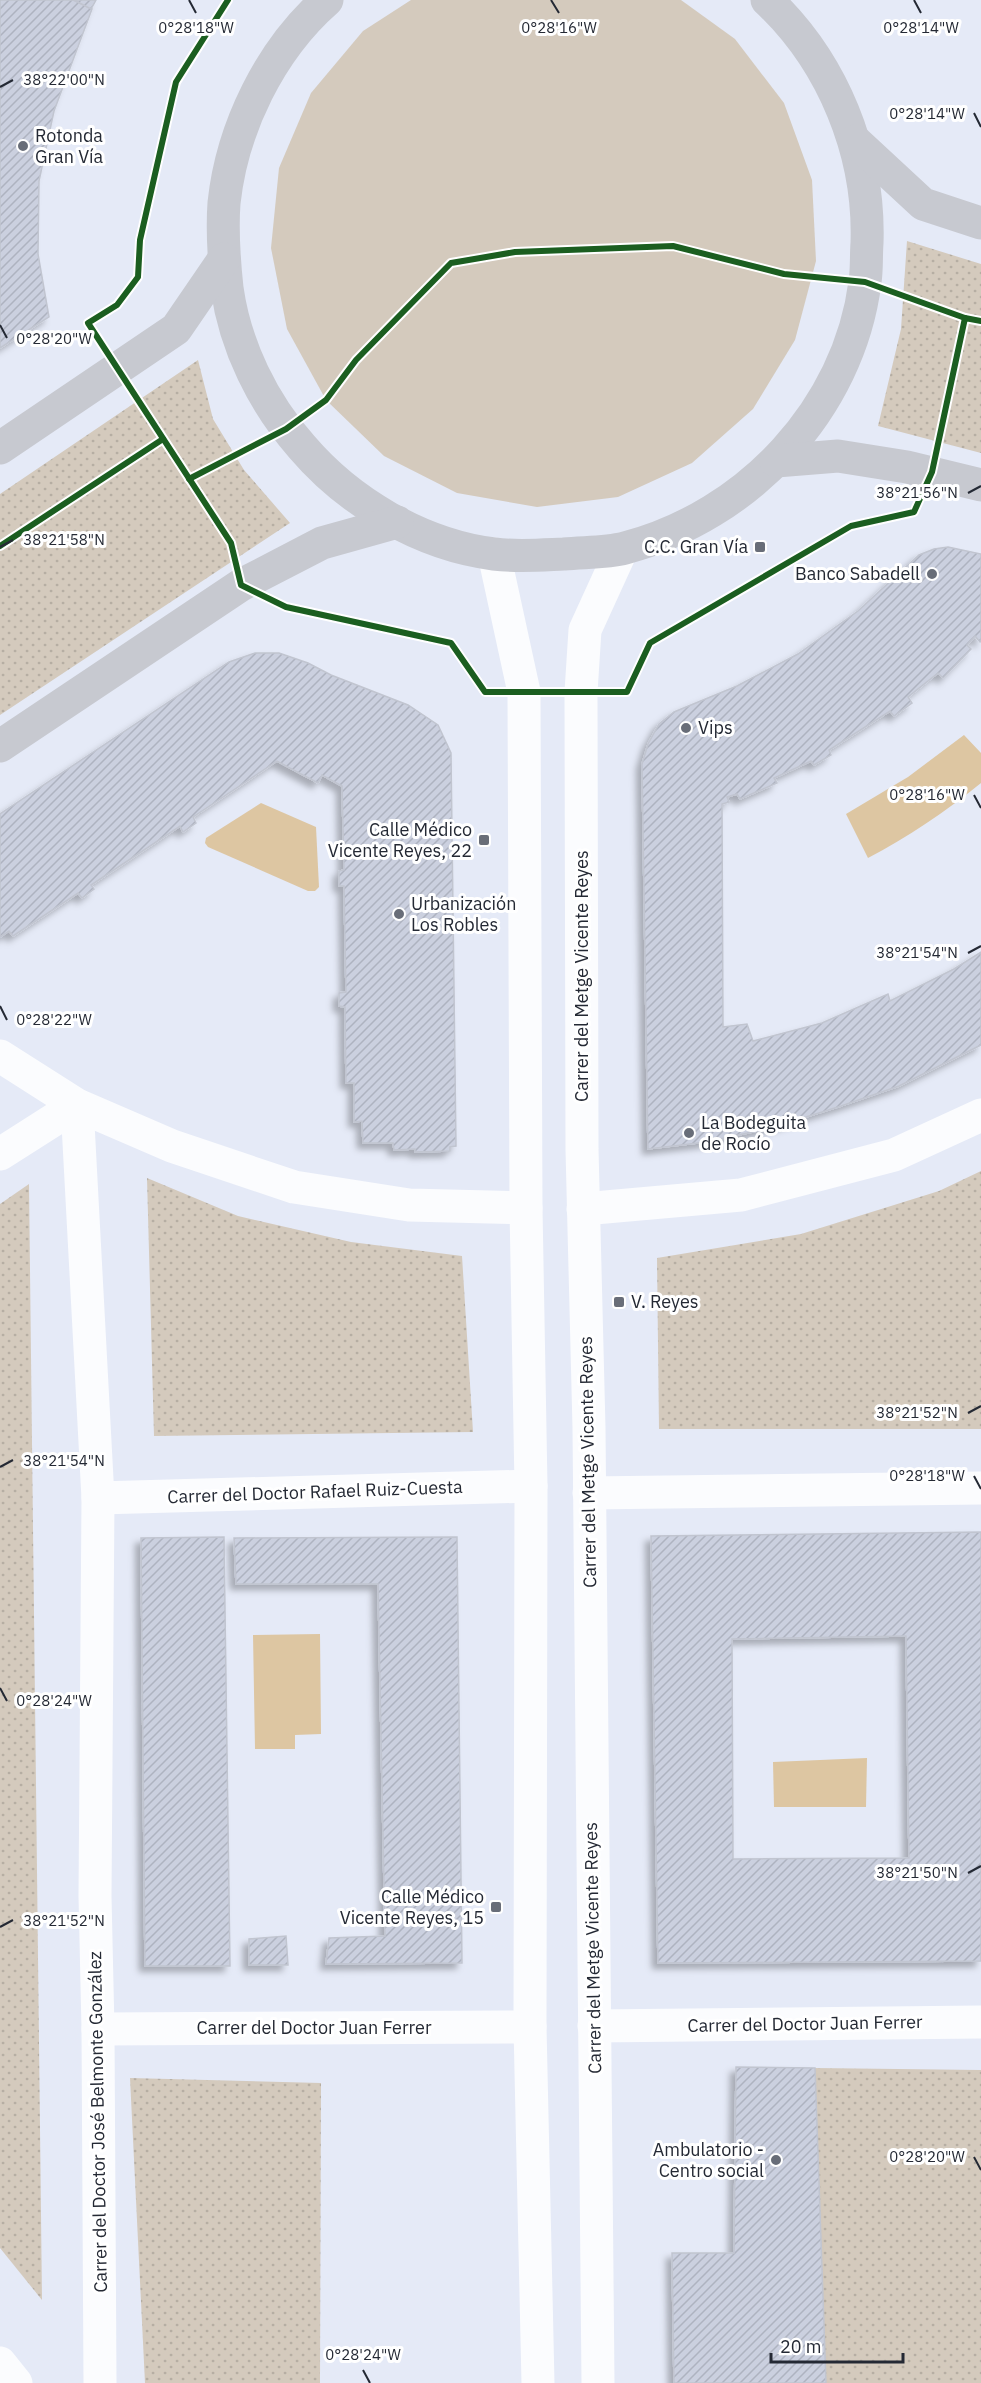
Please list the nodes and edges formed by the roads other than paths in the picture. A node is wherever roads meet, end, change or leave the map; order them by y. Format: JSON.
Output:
{"nodes":[{"id":1,"x":769,"y":1,"type":"edge"},
{"id":2,"x":322,"y":2,"type":"edge"},
{"id":3,"x":855,"y":141,"type":"junction"},
{"id":4,"x":981,"y":223,"type":"edge"},
{"id":5,"x":224,"y":259,"type":"junction"},
{"id":6,"x":0,"y":448,"type":"edge"},
{"id":7,"x":776,"y":461,"type":"junction"},
{"id":8,"x":981,"y":485,"type":"edge"},
{"id":9,"x":397,"y":522,"type":"junction"},
{"id":10,"x":622,"y":549,"type":"junction"},
{"id":11,"x":494,"y":554,"type":"junction"},
{"id":12,"x":0,"y":746,"type":"edge"},
{"id":13,"x":0,"y":1056,"type":"edge"},
{"id":14,"x":76,"y":1105,"type":"junction"},
{"id":15,"x":981,"y":1115,"type":"edge"},
{"id":16,"x":0,"y":1154,"type":"edge"},
{"id":17,"x":526,"y":1208,"type":"junction"},
{"id":18,"x":583,"y":1209,"type":"junction"},
{"id":19,"x":531,"y":1486,"type":"junction"},
{"id":20,"x":981,"y":1488,"type":"edge"},
{"id":21,"x":589,"y":1493,"type":"junction"},
{"id":22,"x":98,"y":1498,"type":"junction"},
{"id":23,"x":981,"y":2022,"type":"edge"},
{"id":24,"x":594,"y":2026,"type":"junction"},
{"id":25,"x":530,"y":2027,"type":"junction"},
{"id":26,"x":98,"y":2029,"type":"junction"},
{"id":27,"x":0,"y":2363,"type":"edge"},
{"id":28,"x":16,"y":2383,"type":"edge"},
{"id":29,"x":100,"y":2383,"type":"edge"},
{"id":30,"x":538,"y":2383,"type":"edge"},
{"id":31,"x":598,"y":2383,"type":"edge"}],
"edges":[{"from":1,"to":3,"type":"main road"},
{"from":2,"to":5,"type":"main road"},
{"from":3,"to":4,"type":"main road"},
{"from":3,"to":7,"type":"main road"},
{"from":5,"to":6,"type":"main road"},
{"from":5,"to":9,"type":"main road"},
{"from":7,"to":8,"type":"main road"},
{"from":7,"to":10,"type":"main road"},
{"from":9,"to":11,"type":"main road"},
{"from":9,"to":12,"type":"main road"},
{"from":10,"to":11,"type":"main road"},
{"from":10,"to":18,"type":"street","name":"Carrer del Metge Vicente Reyes"},
{"from":11,"to":17,"type":"street"},
{"from":13,"to":14,"type":"street"},
{"from":14,"to":16,"type":"street"},
{"from":14,"to":17,"type":"street"},
{"from":14,"to":22,"type":"street","name":"Carrer del Doctor José Belmonte González"},
{"from":15,"to":18,"type":"street"},
{"from":17,"to":19,"type":"street"},
{"from":18,"to":21,"type":"street","name":"Carrer del Metge Vicente Reyes"},
{"from":19,"to":22,"type":"street","name":"Carrer del Doctor Rafael Ruiz-Cuesta"},
{"from":19,"to":25,"type":"street"},
{"from":20,"to":21,"type":"street"},
{"from":21,"to":24,"type":"street","name":"Carrer del Metge Vicente Reyes"},
{"from":22,"to":26,"type":"street","name":"Carrer del Doctor José Belmonte González"},
{"from":23,"to":24,"type":"street","name":"Carrer del Doctor Juan Ferrer"},
{"from":24,"to":31,"type":"street","name":"Carrer del Metge Vicente Reyes"},
{"from":25,"to":26,"type":"street","name":"Carrer del Doctor Juan Ferrer"},
{"from":25,"to":30,"type":"street"},
{"from":26,"to":29,"type":"street","name":"Carrer del Doctor José Belmonte González"},
{"from":27,"to":28,"type":"street"}]}
